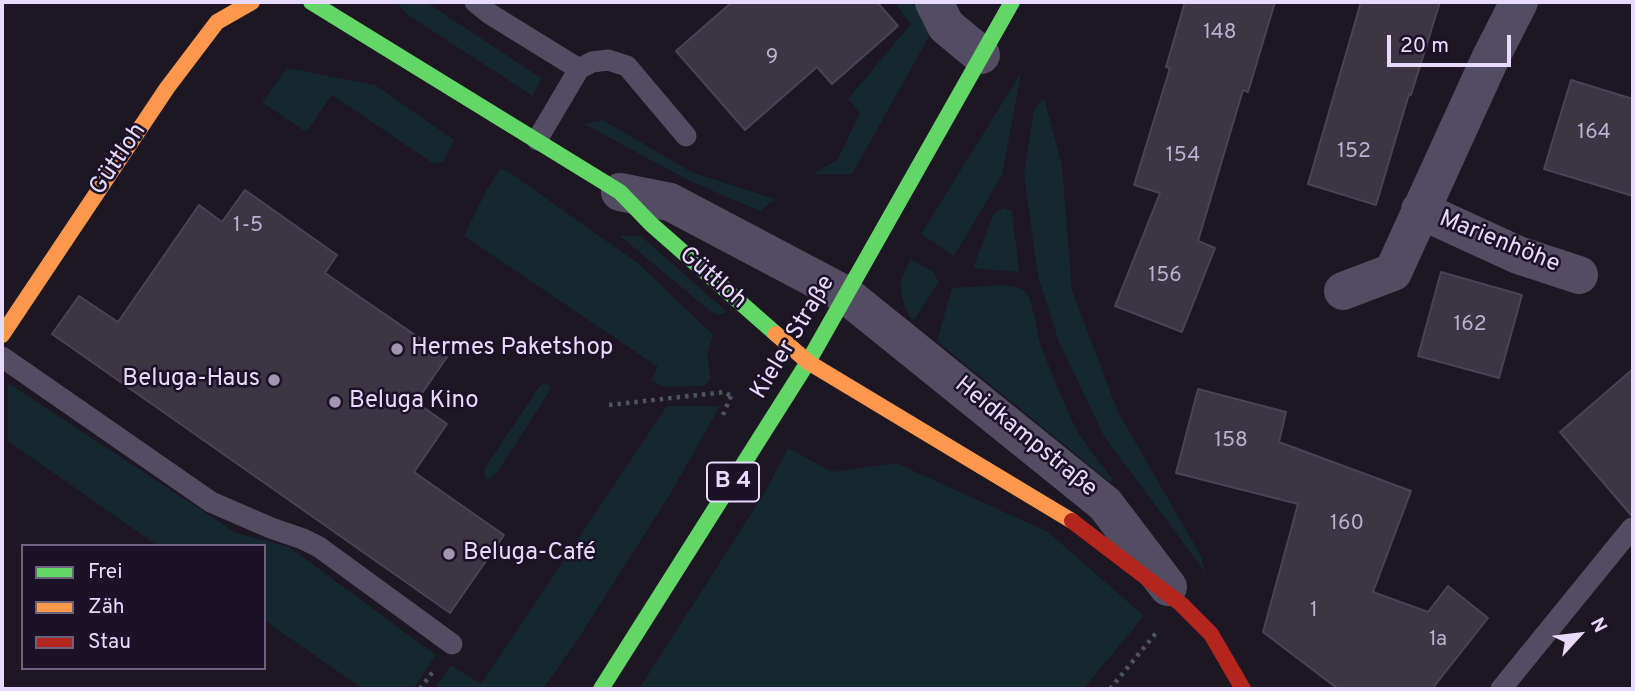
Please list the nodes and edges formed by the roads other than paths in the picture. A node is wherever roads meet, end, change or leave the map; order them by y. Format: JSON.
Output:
{"nodes":[{"id":1,"x":252,"y":2,"type":"edge"},
{"id":2,"x":311,"y":2,"type":"edge"},
{"id":3,"x":475,"y":2,"type":"edge"},
{"id":4,"x":934,"y":2,"type":"edge"},
{"id":5,"x":1012,"y":2,"type":"edge"},
{"id":6,"x":1519,"y":2,"type":"edge"},
{"id":7,"x":981,"y":55,"type":"junction"},
{"id":8,"x":579,"y":69,"type":"junction"},
{"id":9,"x":686,"y":136,"type":"dead end"},
{"id":10,"x":537,"y":140,"type":"junction"},
{"id":11,"x":620,"y":192,"type":"junction"},
{"id":12,"x":1420,"y":210,"type":"junction"},
{"id":13,"x":1579,"y":275,"type":"dead end"},
{"id":14,"x":1343,"y":290,"type":"dead end"},
{"id":15,"x":846,"y":295,"type":"junction"},
{"id":16,"x":2,"y":335,"type":"edge"},
{"id":17,"x":2,"y":357,"type":"edge"},
{"id":18,"x":808,"y":362,"type":"junction"},
{"id":19,"x":1632,"y":528,"type":"edge"},
{"id":20,"x":1181,"y":604,"type":"junction"},
{"id":21,"x":452,"y":644,"type":"dead end"},
{"id":22,"x":601,"y":689,"type":"edge"},
{"id":23,"x":1243,"y":689,"type":"edge"},
{"id":24,"x":1501,"y":689,"type":"edge"}],
"edges":[{"from":1,"to":16,"type":"street","name":"Güttloh"},
{"from":2,"to":10,"type":"street","name":"Güttloh"},
{"from":3,"to":8,"type":"lane"},
{"from":4,"to":7,"type":"street"},
{"from":5,"to":7,"type":"street","name":"Kieler Straße","number":"B 4"},
{"from":6,"to":12,"type":"street","name":"Marienhöhe"},
{"from":7,"to":15,"type":"street","name":"Kieler Straße","number":"B 4"},
{"from":8,"to":9,"type":"lane"},
{"from":8,"to":10,"type":"lane"},
{"from":10,"to":11,"type":"street","name":"Güttloh"},
{"from":11,"to":15,"type":"street","name":"Güttloh"},
{"from":11,"to":18,"type":"street","name":"Güttloh"},
{"from":12,"to":13,"type":"street","name":"Marienhöhe"},
{"from":12,"to":14,"type":"street","name":"Marienhöhe"},
{"from":15,"to":18,"type":"street","name":"Kieler Straße","number":"B 4"},
{"from":15,"to":20,"type":"street","name":"Heidkampstraße"},
{"from":17,"to":21,"type":"lane"},
{"from":18,"to":20,"type":"street","name":"Heidkampstraße"},
{"from":18,"to":22,"type":"street","name":"Kieler Straße","number":"B 4"},
{"from":19,"to":24,"type":"lane"},
{"from":20,"to":23,"type":"street","name":"Heidkampstraße"}]}
